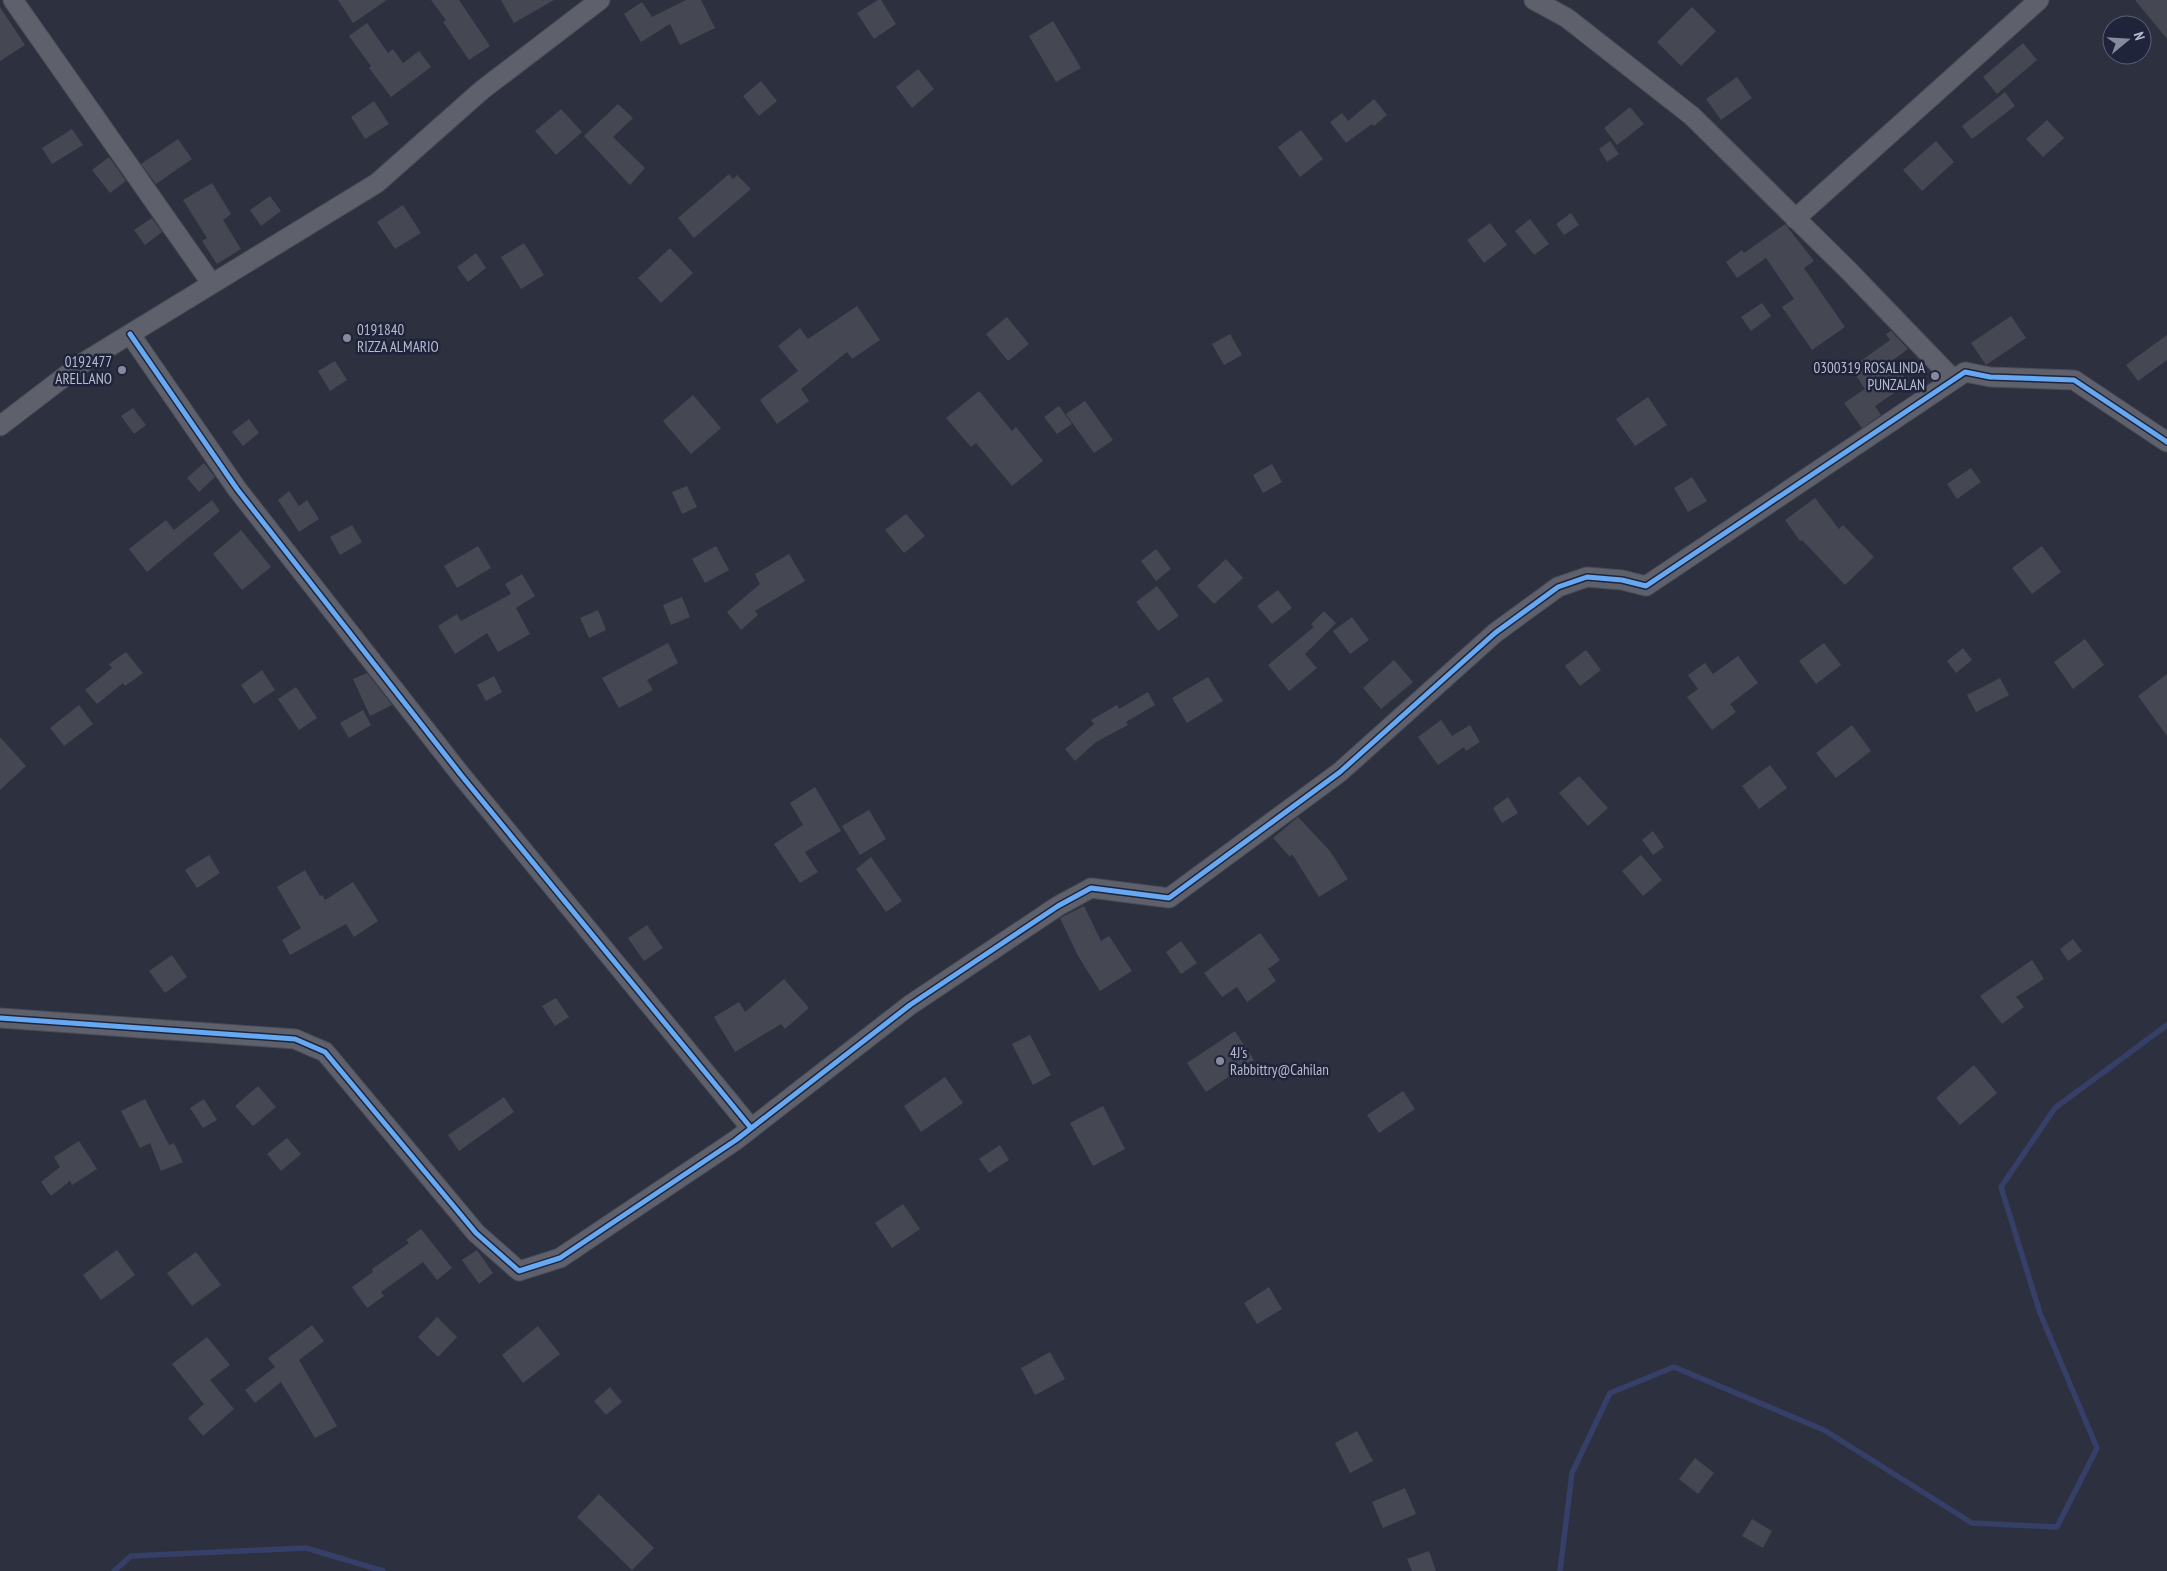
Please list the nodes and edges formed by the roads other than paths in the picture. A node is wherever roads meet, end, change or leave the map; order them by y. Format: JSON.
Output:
{"nodes":[{"id":1,"x":13,"y":0,"type":"edge"},
{"id":2,"x":600,"y":0,"type":"edge"},
{"id":3,"x":1534,"y":0,"type":"edge"},
{"id":4,"x":2038,"y":0,"type":"edge"},
{"id":5,"x":1796,"y":219,"type":"junction"},
{"id":6,"x":212,"y":284,"type":"junction"},
{"id":7,"x":130,"y":334,"type":"junction"},
{"id":8,"x":1953,"y":380,"type":"junction"},
{"id":9,"x":0,"y":426,"type":"edge"},
{"id":10,"x":2167,"y":442,"type":"edge"},
{"id":11,"x":0,"y":1018,"type":"edge"},
{"id":12,"x":751,"y":1128,"type":"junction"}],
"edges":[{"from":1,"to":6,"type":"street"},
{"from":2,"to":6,"type":"street"},
{"from":3,"to":5,"type":"street"},
{"from":4,"to":5,"type":"street"},
{"from":5,"to":8,"type":"street"},
{"from":6,"to":7,"type":"street"},
{"from":7,"to":9,"type":"street"},
{"from":7,"to":12,"type":"street"},
{"from":8,"to":10,"type":"street"},
{"from":8,"to":12,"type":"street"},
{"from":11,"to":12,"type":"street"}]}
